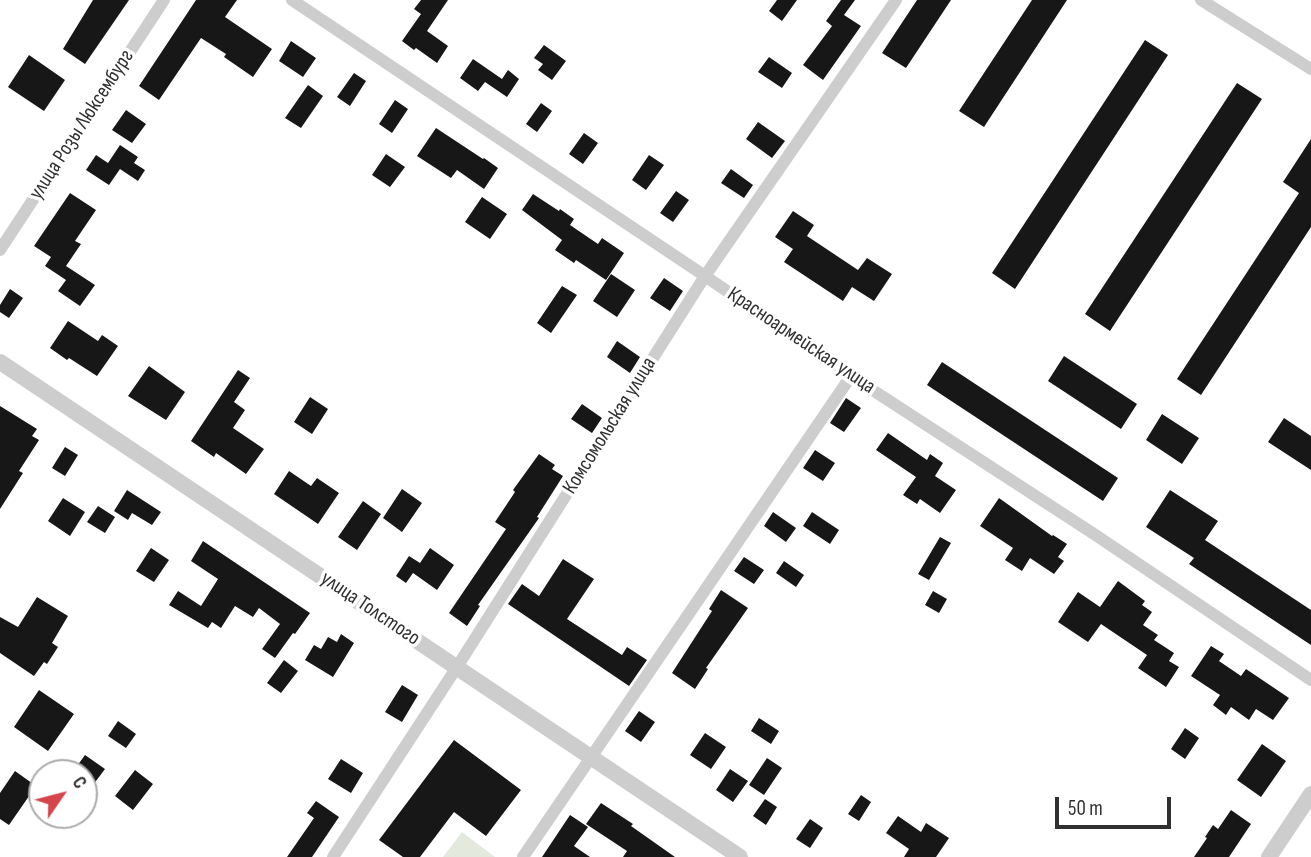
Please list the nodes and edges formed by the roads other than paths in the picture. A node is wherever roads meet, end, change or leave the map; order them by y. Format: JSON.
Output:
{"nodes":[{"id":1,"x":164,"y":0,"type":"edge"},
{"id":2,"x":292,"y":0,"type":"edge"},
{"id":3,"x":896,"y":0,"type":"edge"},
{"id":4,"x":1201,"y":0,"type":"edge"},
{"id":5,"x":1311,"y":69,"type":"edge"},
{"id":6,"x":0,"y":250,"type":"edge"},
{"id":7,"x":705,"y":276,"type":"junction"},
{"id":8,"x":0,"y":362,"type":"edge"},
{"id":9,"x":851,"y":376,"type":"junction"},
{"id":10,"x":457,"y":667,"type":"junction"},
{"id":11,"x":1311,"y":680,"type":"edge"},
{"id":12,"x":591,"y":757,"type":"junction"},
{"id":13,"x":1311,"y":794,"type":"edge"},
{"id":14,"x":333,"y":857,"type":"edge"},
{"id":15,"x":523,"y":857,"type":"edge"},
{"id":16,"x":740,"y":857,"type":"edge"},
{"id":17,"x":1269,"y":857,"type":"edge"}],
"edges":[{"from":1,"to":6,"type":"street","name":"улица Розы Люксембург"},
{"from":2,"to":7,"type":"street","name":"Красноармейская улица"},
{"from":3,"to":7,"type":"street","name":"Комсомольская улица"},
{"from":4,"to":5,"type":"street"},
{"from":7,"to":9,"type":"street","name":"Красноармейская улица"},
{"from":7,"to":10,"type":"street","name":"Комсомольская улица"},
{"from":8,"to":10,"type":"street","name":"улица Толстого"},
{"from":9,"to":11,"type":"street","name":"Красноармейская улица"},
{"from":9,"to":12,"type":"street"},
{"from":10,"to":12,"type":"street","name":"улица Толстого"},
{"from":10,"to":14,"type":"street","name":"Комсомольская улица"},
{"from":12,"to":15,"type":"street"},
{"from":12,"to":16,"type":"street","name":"улица Толстого"},
{"from":13,"to":17,"type":"street"}]}
